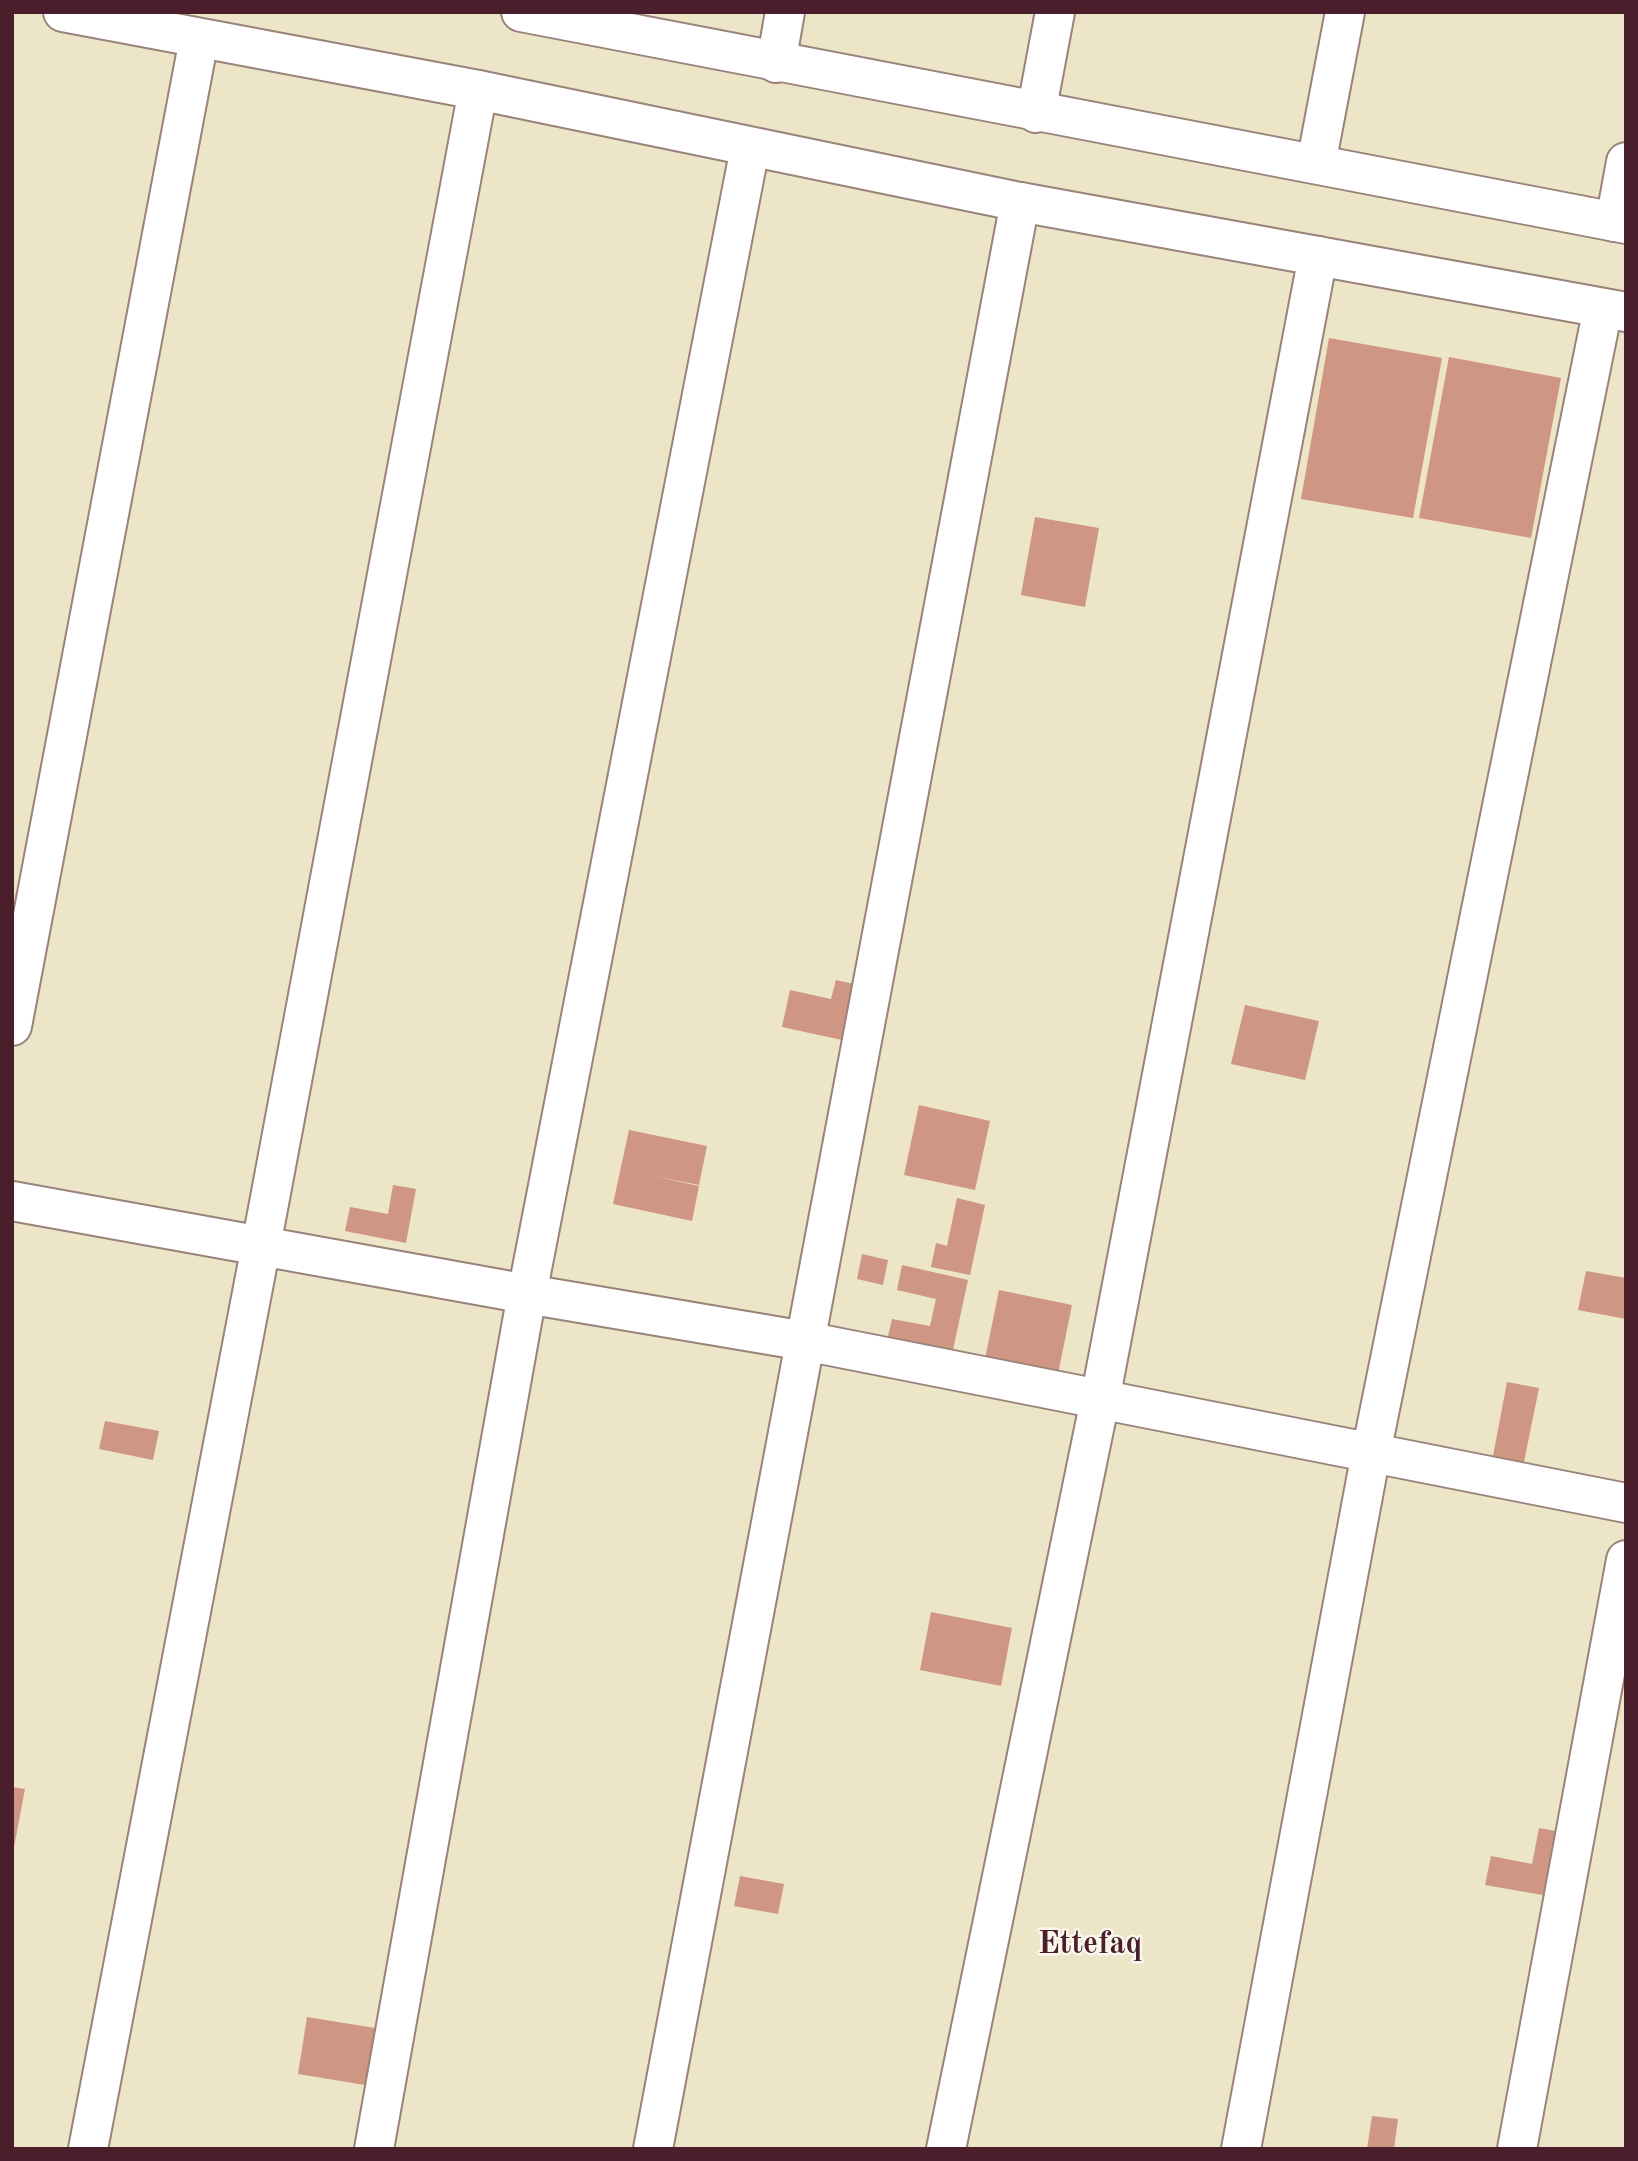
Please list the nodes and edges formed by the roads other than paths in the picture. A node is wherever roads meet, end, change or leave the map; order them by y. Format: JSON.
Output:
{"nodes":[{"id":1,"x":63,"y":12,"type":"edge"},
{"id":2,"x":522,"y":12,"type":"edge"},
{"id":3,"x":785,"y":12,"type":"edge"},
{"id":4,"x":1055,"y":12,"type":"edge"},
{"id":5,"x":1345,"y":12,"type":"edge"},
{"id":6,"x":199,"y":39,"type":"junction"},
{"id":7,"x":776,"y":63,"type":"junction"},
{"id":8,"x":478,"y":90,"type":"junction"},
{"id":9,"x":1036,"y":113,"type":"junction"},
{"id":10,"x":750,"y":148,"type":"junction"},
{"id":11,"x":1626,"y":162,"type":"edge"},
{"id":12,"x":1316,"y":164,"type":"junction"},
{"id":13,"x":1020,"y":202,"type":"junction"},
{"id":14,"x":1620,"y":223,"type":"edge"},
{"id":15,"x":1318,"y":256,"type":"junction"},
{"id":16,"x":1615,"y":310,"type":"edge"},
{"id":17,"x":12,"y":1026,"type":"edge"},
{"id":18,"x":12,"y":1201,"type":"edge"},
{"id":19,"x":261,"y":1246,"type":"junction"},
{"id":20,"x":527,"y":1294,"type":"junction"},
{"id":21,"x":805,"y":1342,"type":"junction"},
{"id":22,"x":1100,"y":1400,"type":"junction"},
{"id":23,"x":1371,"y":1453,"type":"junction"},
{"id":24,"x":1626,"y":1503,"type":"edge"},
{"id":25,"x":1626,"y":1560,"type":"edge"},
{"id":26,"x":88,"y":2149,"type":"edge"},
{"id":27,"x":374,"y":2149,"type":"edge"},
{"id":28,"x":653,"y":2149,"type":"edge"},
{"id":29,"x":946,"y":2149,"type":"edge"},
{"id":30,"x":1241,"y":2149,"type":"edge"},
{"id":31,"x":1517,"y":2149,"type":"edge"}],
"edges":[{"from":1,"to":6,"type":"street"},
{"from":2,"to":7,"type":"street"},
{"from":3,"to":7,"type":"street"},
{"from":4,"to":9,"type":"street"},
{"from":5,"to":12,"type":"street"},
{"from":6,"to":8,"type":"street"},
{"from":6,"to":17,"type":"street"},
{"from":7,"to":9,"type":"street"},
{"from":8,"to":10,"type":"street"},
{"from":8,"to":19,"type":"street"},
{"from":9,"to":12,"type":"street"},
{"from":10,"to":13,"type":"street"},
{"from":10,"to":20,"type":"street"},
{"from":11,"to":14,"type":"street"},
{"from":12,"to":14,"type":"street"},
{"from":13,"to":15,"type":"street"},
{"from":13,"to":21,"type":"street"},
{"from":15,"to":16,"type":"street"},
{"from":15,"to":22,"type":"street"},
{"from":16,"to":23,"type":"street"},
{"from":18,"to":19,"type":"street"},
{"from":19,"to":20,"type":"street"},
{"from":19,"to":26,"type":"street"},
{"from":20,"to":21,"type":"street"},
{"from":20,"to":27,"type":"street"},
{"from":21,"to":22,"type":"street"},
{"from":21,"to":28,"type":"street"},
{"from":22,"to":23,"type":"street"},
{"from":22,"to":29,"type":"street"},
{"from":23,"to":24,"type":"street"},
{"from":23,"to":30,"type":"street"},
{"from":25,"to":31,"type":"street"}]}
